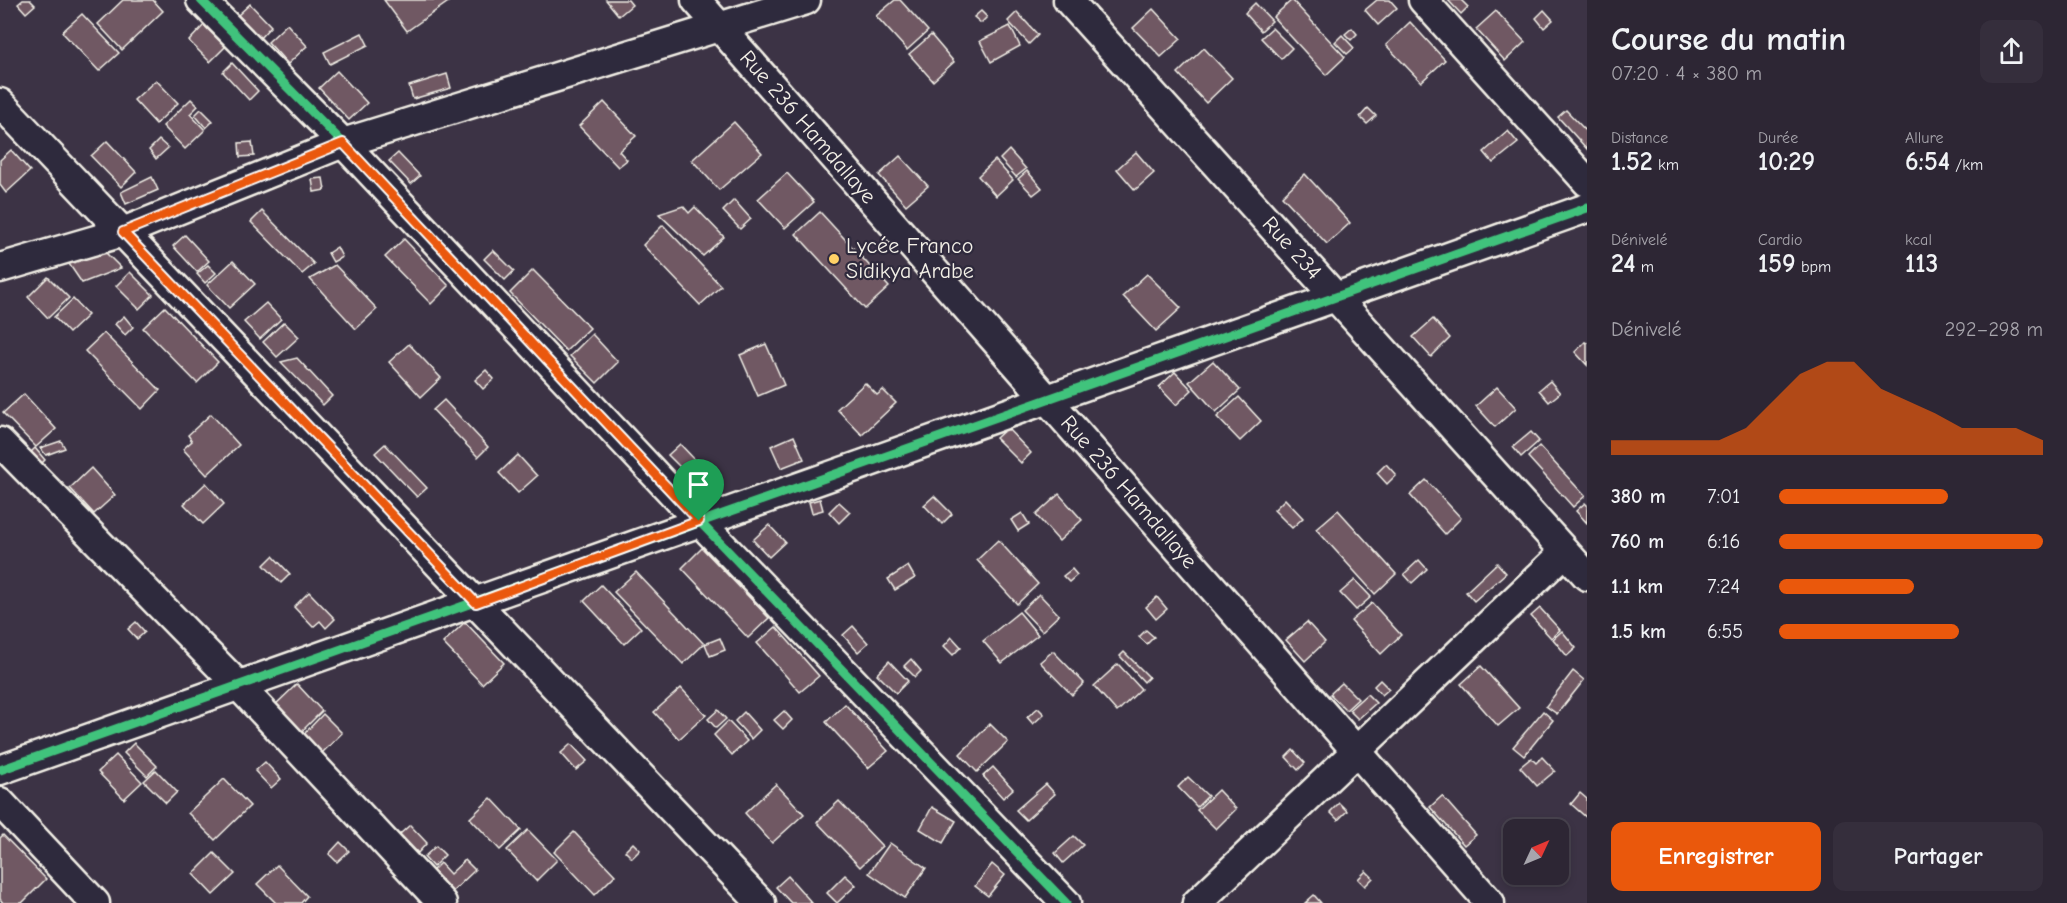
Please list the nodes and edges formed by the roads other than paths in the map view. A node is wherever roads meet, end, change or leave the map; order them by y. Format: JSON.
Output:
{"nodes":[{"id":1,"x":201,"y":0,"type":"edge"},
{"id":2,"x":696,"y":0,"type":"edge"},
{"id":3,"x":806,"y":0,"type":"edge"},
{"id":4,"x":1068,"y":0,"type":"edge"},
{"id":5,"x":1423,"y":0,"type":"edge"},
{"id":6,"x":719,"y":26,"type":"junction"},
{"id":7,"x":0,"y":103,"type":"edge"},
{"id":8,"x":343,"y":143,"type":"junction"},
{"id":9,"x":1587,"y":182,"type":"edge"},
{"id":10,"x":1587,"y":208,"type":"edge"},
{"id":11,"x":123,"y":232,"type":"junction"},
{"id":12,"x":0,"y":268,"type":"edge"},
{"id":13,"x":1335,"y":296,"type":"junction"},
{"id":14,"x":1046,"y":398,"type":"junction"},
{"id":15,"x":0,"y":442,"type":"edge"},
{"id":16,"x":699,"y":521,"type":"junction"},
{"id":17,"x":1565,"y":552,"type":"junction"},
{"id":18,"x":1587,"y":576,"type":"edge"},
{"id":19,"x":476,"y":603,"type":"junction"},
{"id":20,"x":238,"y":686,"type":"junction"},
{"id":21,"x":1357,"y":752,"type":"junction"},
{"id":22,"x":0,"y":770,"type":"edge"},
{"id":23,"x":0,"y":802,"type":"edge"},
{"id":24,"x":95,"y":903,"type":"edge"},
{"id":25,"x":442,"y":903,"type":"edge"},
{"id":26,"x":761,"y":903,"type":"edge"},
{"id":27,"x":1066,"y":903,"type":"edge"},
{"id":28,"x":1197,"y":903,"type":"edge"},
{"id":29,"x":1490,"y":903,"type":"edge"}],
"edges":[{"from":1,"to":8,"type":"street"},
{"from":2,"to":6,"type":"street","name":"Rue 236 Hamdallaye"},
{"from":3,"to":6,"type":"street"},
{"from":4,"to":13,"type":"street","name":"Rue 234"},
{"from":5,"to":9,"type":"street"},
{"from":6,"to":8,"type":"street"},
{"from":6,"to":14,"type":"street","name":"Rue 236 Hamdallaye"},
{"from":7,"to":11,"type":"street"},
{"from":8,"to":11,"type":"street"},
{"from":8,"to":16,"type":"street"},
{"from":10,"to":13,"type":"street"},
{"from":11,"to":12,"type":"street"},
{"from":11,"to":19,"type":"street"},
{"from":13,"to":14,"type":"street"},
{"from":13,"to":17,"type":"street","name":"Rue 234"},
{"from":14,"to":16,"type":"street"},
{"from":14,"to":21,"type":"street","name":"Rue 236 Hamdallaye"},
{"from":15,"to":20,"type":"street"},
{"from":16,"to":19,"type":"street"},
{"from":16,"to":27,"type":"street"},
{"from":17,"to":18,"type":"street","name":"Rue 234"},
{"from":17,"to":21,"type":"street"},
{"from":19,"to":20,"type":"street"},
{"from":19,"to":26,"type":"street"},
{"from":20,"to":22,"type":"street"},
{"from":20,"to":25,"type":"street"},
{"from":21,"to":28,"type":"street"},
{"from":21,"to":29,"type":"street","name":"Rue 236 Hamdallaye"},
{"from":23,"to":24,"type":"street"}]}
